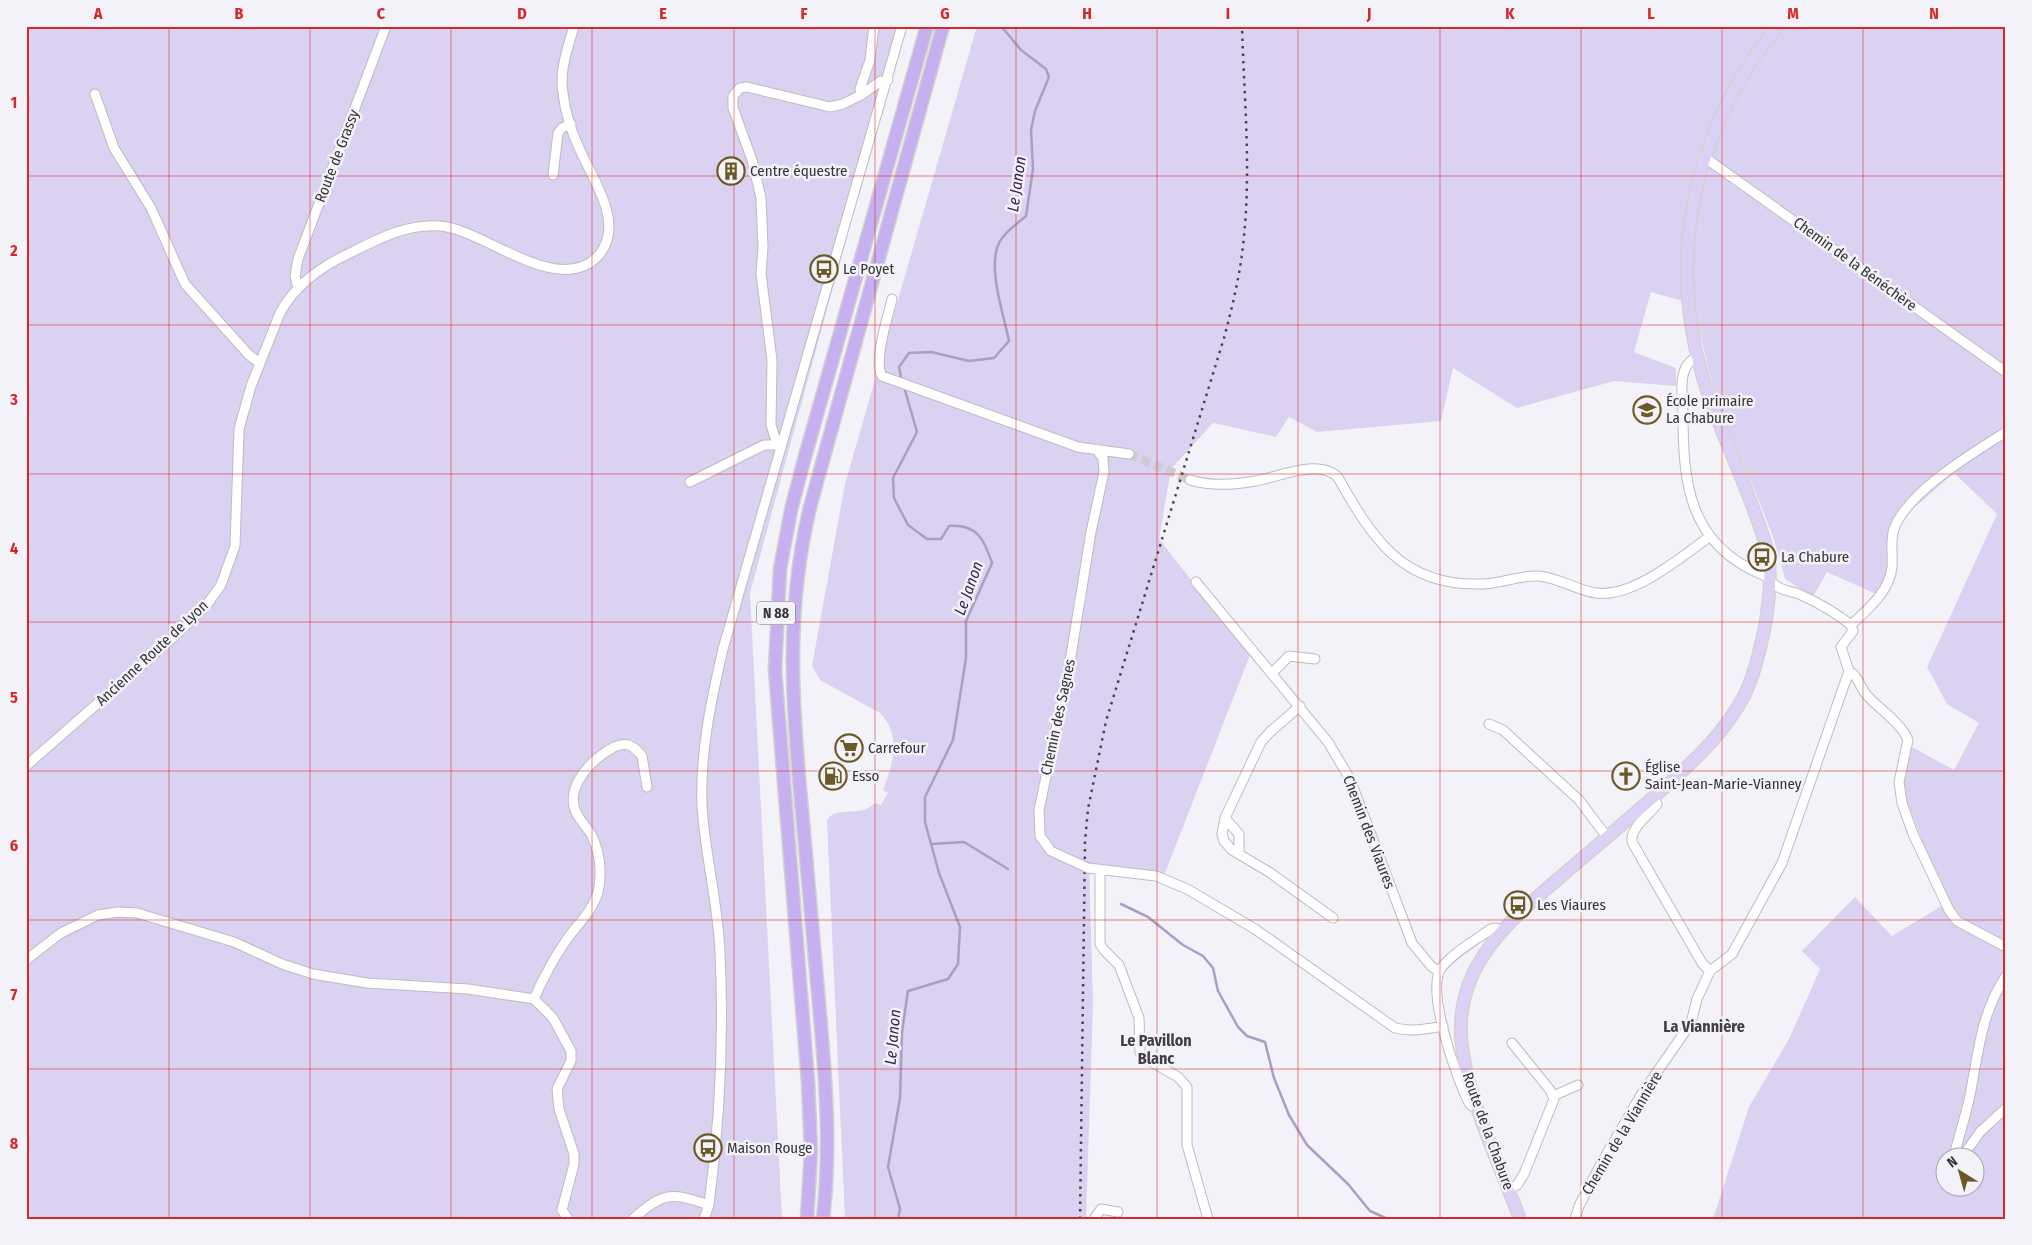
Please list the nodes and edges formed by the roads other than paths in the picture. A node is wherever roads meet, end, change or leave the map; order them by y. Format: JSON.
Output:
{"nodes":[{"id":1,"x":386,"y":26,"type":"edge"},
{"id":2,"x":574,"y":26,"type":"edge"},
{"id":3,"x":874,"y":26,"type":"edge"},
{"id":4,"x":902,"y":26,"type":"edge"},
{"id":5,"x":927,"y":26,"type":"edge"},
{"id":6,"x":943,"y":26,"type":"edge"},
{"id":7,"x":1778,"y":26,"type":"edge"},
{"id":8,"x":888,"y":80,"type":"junction"},
{"id":9,"x":95,"y":94,"type":"dead end"},
{"id":10,"x":861,"y":95,"type":"junction"},
{"id":11,"x":571,"y":124,"type":"junction"},
{"id":12,"x":1704,"y":157,"type":"junction"},
{"id":13,"x":553,"y":175,"type":"dead end"},
{"id":14,"x":298,"y":288,"type":"junction"},
{"id":15,"x":892,"y":299,"type":"dead end"},
{"id":16,"x":1697,"y":357,"type":"junction"},
{"id":17,"x":260,"y":363,"type":"junction"},
{"id":18,"x":2006,"y":372,"type":"edge"},
{"id":19,"x":2006,"y":432,"type":"edge"},
{"id":20,"x":780,"y":444,"type":"junction"},
{"id":21,"x":1096,"y":449,"type":"junction"},
{"id":22,"x":1129,"y":454,"type":"tunnel mouth"},
{"id":23,"x":1190,"y":480,"type":"tunnel mouth"},
{"id":24,"x":690,"y":482,"type":"dead end"},
{"id":25,"x":1709,"y":537,"type":"junction"},
{"id":26,"x":1770,"y":580,"type":"junction"},
{"id":27,"x":1196,"y":582,"type":"dead end"},
{"id":28,"x":1851,"y":625,"type":"junction"},
{"id":29,"x":1315,"y":659,"type":"dead end"},
{"id":30,"x":1849,"y":671,"type":"junction"},
{"id":31,"x":1272,"y":672,"type":"junction"},
{"id":32,"x":1300,"y":706,"type":"junction"},
{"id":33,"x":1489,"y":724,"type":"dead end"},
{"id":34,"x":26,"y":766,"type":"edge"},
{"id":35,"x":647,"y":787,"type":"dead end"},
{"id":36,"x":1653,"y":798,"type":"junction"},
{"id":37,"x":1225,"y":818,"type":"junction"},
{"id":38,"x":1607,"y":837,"type":"junction"},
{"id":39,"x":1240,"y":854,"type":"junction"},
{"id":40,"x":1100,"y":870,"type":"junction"},
{"id":41,"x":1333,"y":918,"type":"dead end"},
{"id":42,"x":1501,"y":931,"type":"junction"},
{"id":43,"x":2006,"y":947,"type":"edge"},
{"id":44,"x":26,"y":960,"type":"edge"},
{"id":45,"x":1710,"y":971,"type":"junction"},
{"id":46,"x":1439,"y":972,"type":"junction"},
{"id":47,"x":2006,"y":976,"type":"edge"},
{"id":48,"x":534,"y":999,"type":"junction"},
{"id":49,"x":1443,"y":1026,"type":"junction"},
{"id":50,"x":1512,"y":1042,"type":"dead end"},
{"id":51,"x":1578,"y":1085,"type":"dead end"},
{"id":52,"x":1553,"y":1096,"type":"junction"},
{"id":53,"x":1477,"y":1104,"type":"junction"},
{"id":54,"x":2006,"y":1108,"type":"edge"},
{"id":55,"x":1509,"y":1189,"type":"junction"},
{"id":56,"x":709,"y":1205,"type":"junction"},
{"id":57,"x":1118,"y":1212,"type":"dead end"},
{"id":58,"x":568,"y":1219,"type":"edge"},
{"id":59,"x":633,"y":1219,"type":"edge"},
{"id":60,"x":704,"y":1219,"type":"edge"},
{"id":61,"x":807,"y":1219,"type":"edge"},
{"id":62,"x":823,"y":1219,"type":"edge"},
{"id":63,"x":1094,"y":1219,"type":"edge"},
{"id":64,"x":1208,"y":1219,"type":"edge"},
{"id":65,"x":1520,"y":1219,"type":"edge"},
{"id":66,"x":1575,"y":1219,"type":"edge"}],
"edges":[{"from":1,"to":14,"type":"street","name":"Route de Grassy"},
{"from":2,"to":11,"type":"street","name":"Ancienne Route de Lyon"},
{"from":3,"to":10,"type":"street"},
{"from":4,"to":8,"type":"street"},
{"from":5,"to":61,"type":"highway","number":"N 88"},
{"from":6,"to":62,"type":"highway","number":"N 88"},
{"from":7,"to":12,"type":"main road","name":"Route de la Chabure"},
{"from":8,"to":10,"type":"street"},
{"from":8,"to":20,"type":"street"},
{"from":9,"to":17,"type":"street"},
{"from":10,"to":20,"type":"street"},
{"from":11,"to":13,"type":"street"},
{"from":11,"to":14,"type":"street","name":"Ancienne Route de Lyon"},
{"from":12,"to":16,"type":"main road","name":"Route de la Chabure"},
{"from":12,"to":18,"type":"street","name":"Chemin de la Bénéchère"},
{"from":14,"to":17,"type":"street","name":"Ancienne Route de Lyon"},
{"from":15,"to":21,"type":"street"},
{"from":16,"to":25,"type":"street"},
{"from":16,"to":26,"type":"main road","name":"Route de la Chabure"},
{"from":17,"to":34,"type":"street","name":"Ancienne Route de Lyon"},
{"from":19,"to":28,"type":"street"},
{"from":20,"to":24,"type":"street"},
{"from":20,"to":56,"type":"street"},
{"from":21,"to":22,"type":"street"},
{"from":21,"to":40,"type":"street","name":"Chemin des Sagnes","bridge":true},
{"from":23,"to":25,"type":"street"},
{"from":25,"to":26,"type":"street"},
{"from":26,"to":28,"type":"street"},
{"from":26,"to":36,"type":"main road","name":"Route de la Chabure"},
{"from":27,"to":31,"type":"street","name":"Chemin des Viaures"},
{"from":28,"to":30,"type":"street"},
{"from":29,"to":31,"type":"street"},
{"from":30,"to":43,"type":"street"},
{"from":30,"to":45,"type":"street","name":"Chemin de la Viannière"},
{"from":31,"to":32,"type":"street","name":"Chemin des Viaures"},
{"from":32,"to":37,"type":"street"},
{"from":32,"to":46,"type":"street","name":"Chemin des Viaures"},
{"from":33,"to":38,"type":"street"},
{"from":35,"to":48,"type":"street"},
{"from":36,"to":38,"type":"main road","name":"Route de la Chabure"},
{"from":36,"to":45,"type":"street"},
{"from":37,"to":39,"type":"street"},
{"from":37,"to":39,"type":"street"},
{"from":38,"to":42,"type":"main road","name":"Route de la Chabure"},
{"from":39,"to":41,"type":"street"},
{"from":40,"to":49,"type":"street","name":"Chemin des Sagnes"},
{"from":40,"to":64,"type":"street"},
{"from":42,"to":46,"type":"street"},
{"from":42,"to":53,"type":"main road","name":"Route de la Chabure"},
{"from":44,"to":48,"type":"street"},
{"from":45,"to":66,"type":"street","name":"Chemin de la Viannière"},
{"from":46,"to":49,"type":"street"},
{"from":47,"to":54,"type":"street"},
{"from":48,"to":58,"type":"street"},
{"from":49,"to":53,"type":"street"},
{"from":50,"to":52,"type":"street"},
{"from":51,"to":52,"type":"street"},
{"from":52,"to":55,"type":"street"},
{"from":53,"to":55,"type":"main road","name":"Route de la Chabure"},
{"from":55,"to":65,"type":"main road","name":"Route de la Chabure"},
{"from":56,"to":59,"type":"street"},
{"from":56,"to":60,"type":"street"},
{"from":57,"to":63,"type":"street"}]}
